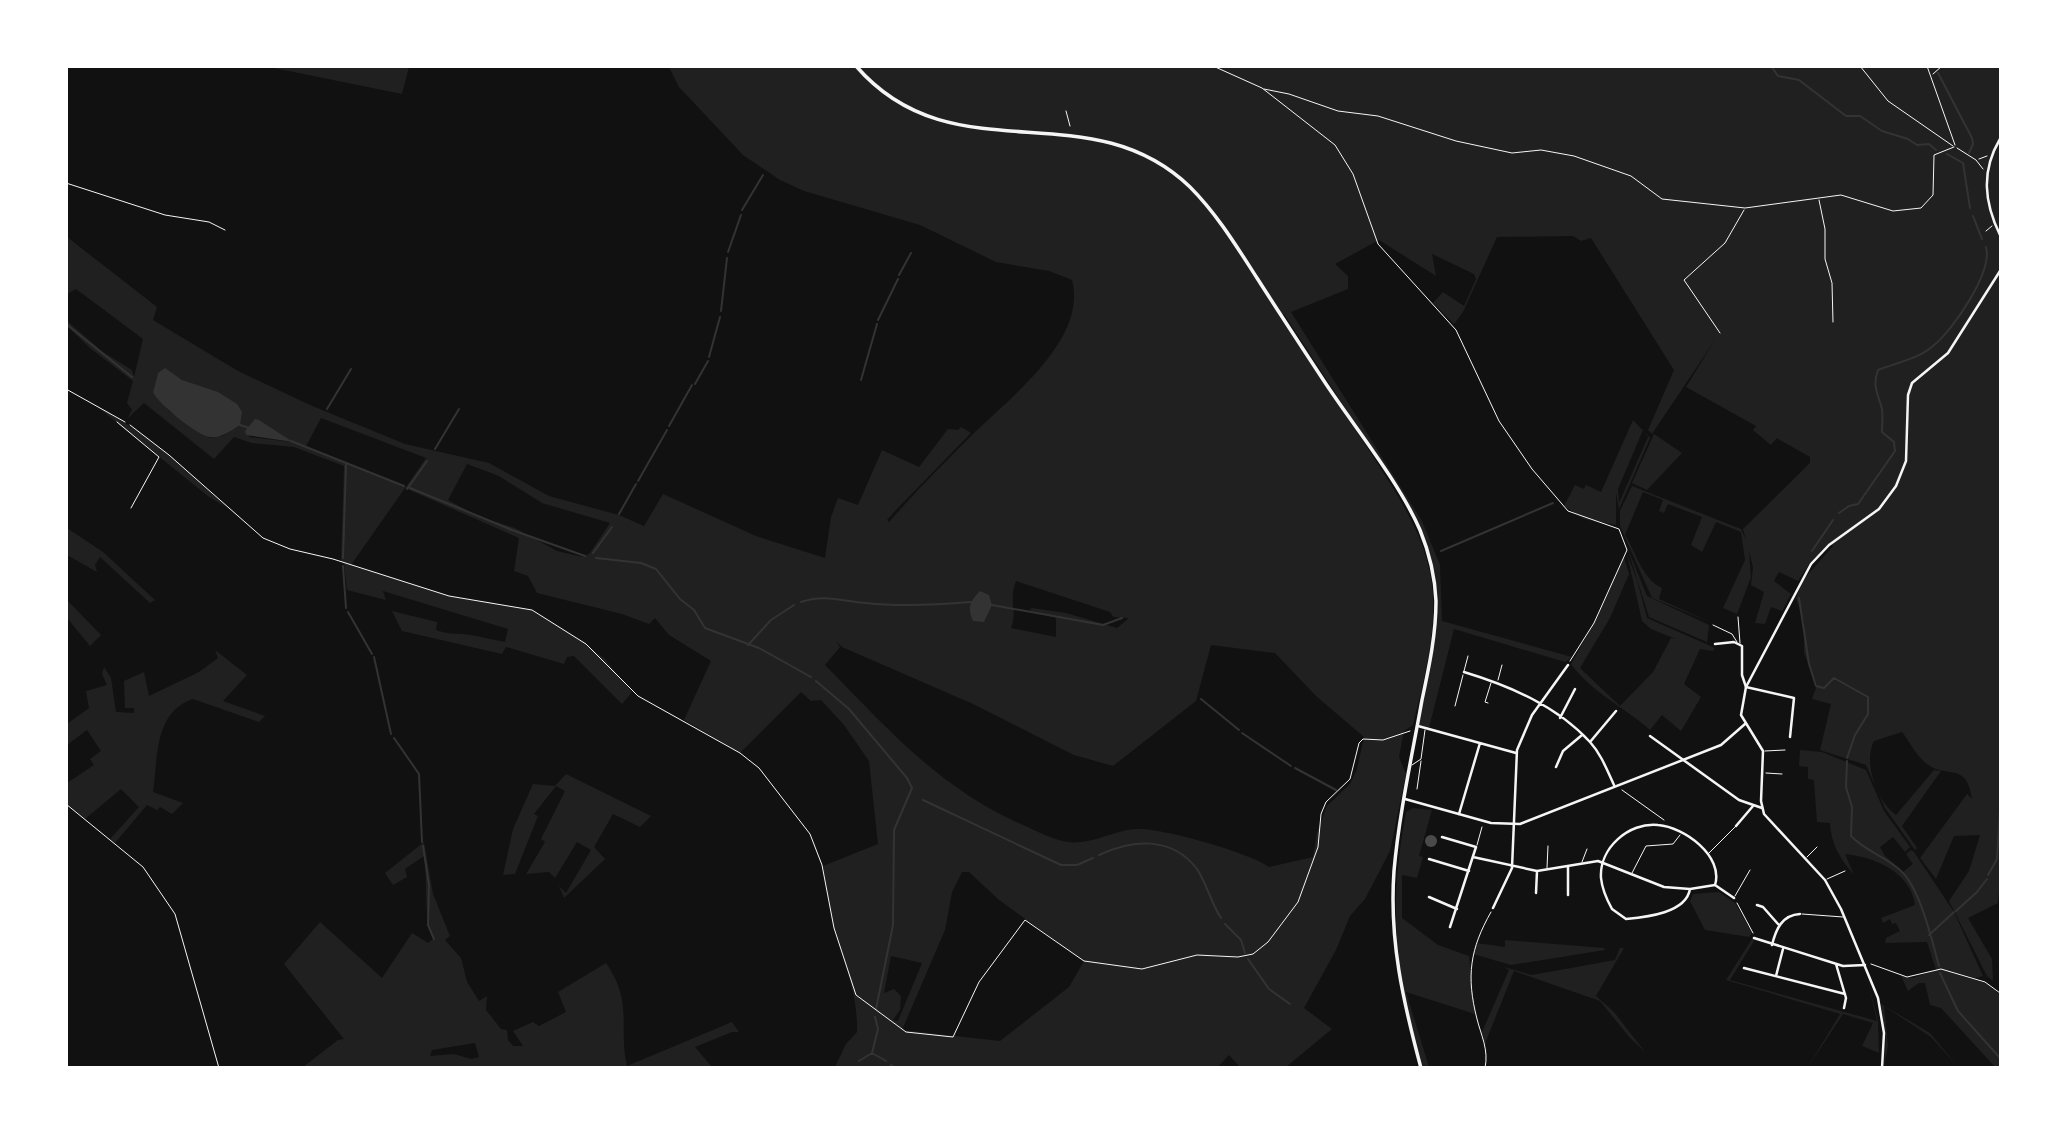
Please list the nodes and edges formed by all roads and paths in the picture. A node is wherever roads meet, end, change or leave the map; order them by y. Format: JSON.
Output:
{"nodes":[{"id":1,"x":856,"y":66,"type":"edge"},
{"id":2,"x":1213,"y":66,"type":"edge"},
{"id":3,"x":1860,"y":66,"type":"edge"},
{"id":4,"x":1927,"y":66,"type":"edge"},
{"id":5,"x":1942,"y":66,"type":"edge"},
{"id":6,"x":1931,"y":76,"type":"junction"},
{"id":7,"x":1262,"y":88,"type":"junction"},
{"id":8,"x":1066,"y":111,"type":"dead end"},
{"id":9,"x":1070,"y":126,"type":"dead end"},
{"id":10,"x":2000,"y":139,"type":"edge"},
{"id":11,"x":1954,"y":147,"type":"junction"},
{"id":12,"x":1993,"y":154,"type":"junction"},
{"id":13,"x":1976,"y":160,"type":"junction"},
{"id":14,"x":1986,"y":174,"type":"junction"},
{"id":15,"x":66,"y":183,"type":"edge"},
{"id":16,"x":1819,"y":197,"type":"junction"},
{"id":17,"x":1745,"y":208,"type":"junction"},
{"id":18,"x":1995,"y":223,"type":"junction"},
{"id":19,"x":225,"y":230,"type":"dead end"},
{"id":20,"x":1986,"y":231,"type":"dead end"},
{"id":21,"x":2000,"y":235,"type":"edge"},
{"id":22,"x":2000,"y":271,"type":"edge"},
{"id":23,"x":1833,"y":322,"type":"dead end"},
{"id":24,"x":1720,"y":332,"type":"dead end"},
{"id":25,"x":66,"y":390,"type":"edge"},
{"id":26,"x":110,"y":418,"type":"dead end"},
{"id":27,"x":125,"y":422,"type":"joint"},
{"id":28,"x":131,"y":508,"type":"dead end"},
{"id":29,"x":1738,"y":617,"type":"dead end"},
{"id":30,"x":1713,"y":625,"type":"dead end"},
{"id":31,"x":1738,"y":642,"type":"junction"},
{"id":32,"x":1715,"y":644,"type":"dead end"},
{"id":33,"x":1468,"y":656,"type":"dead end"},
{"id":34,"x":1502,"y":665,"type":"dead end"},
{"id":35,"x":1568,"y":665,"type":"joint"},
{"id":36,"x":1464,"y":672,"type":"junction"},
{"id":37,"x":1491,"y":681,"type":"junction"},
{"id":38,"x":1497,"y":682,"type":"junction"},
{"id":39,"x":1746,"y":687,"type":"junction"},
{"id":40,"x":1575,"y":689,"type":"dead end"},
{"id":41,"x":1488,"y":703,"type":"dead end"},
{"id":42,"x":1540,"y":704,"type":"junction"},
{"id":43,"x":1455,"y":706,"type":"dead end"},
{"id":44,"x":1616,"y":711,"type":"dead end"},
{"id":45,"x":1560,"y":718,"type":"junction"},
{"id":46,"x":1745,"y":724,"type":"junction"},
{"id":47,"x":1418,"y":726,"type":"junction"},
{"id":48,"x":1426,"y":728,"type":"junction"},
{"id":49,"x":1410,"y":731,"type":"dead end"},
{"id":50,"x":1582,"y":735,"type":"junction"},
{"id":51,"x":1650,"y":736,"type":"dead end"},
{"id":52,"x":1790,"y":737,"type":"dead end"},
{"id":53,"x":1590,"y":742,"type":"junction"},
{"id":54,"x":1480,"y":743,"type":"junction"},
{"id":55,"x":1785,"y":750,"type":"dead end"},
{"id":56,"x":1763,"y":751,"type":"junction"},
{"id":57,"x":1516,"y":753,"type":"junction"},
{"id":58,"x":1421,"y":759,"type":"junction"},
{"id":59,"x":1684,"y":759,"type":"junction"},
{"id":60,"x":1411,"y":766,"type":"junction"},
{"id":61,"x":1556,"y":767,"type":"dead end"},
{"id":62,"x":1763,"y":773,"type":"junction"},
{"id":63,"x":1782,"y":774,"type":"dead end"},
{"id":64,"x":1614,"y":785,"type":"junction"},
{"id":65,"x":1416,"y":789,"type":"dead end"},
{"id":66,"x":1405,"y":799,"type":"junction"},
{"id":67,"x":66,"y":804,"type":"edge"},
{"id":68,"x":1752,"y":806,"type":"junction"},
{"id":69,"x":1762,"y":808,"type":"junction"},
{"id":70,"x":1458,"y":814,"type":"junction"},
{"id":71,"x":1514,"y":825,"type":"junction"},
{"id":72,"x":1736,"y":825,"type":"joint"},
{"id":73,"x":1482,"y":827,"type":"dead end"},
{"id":74,"x":1669,"y":827,"type":"junction"},
{"id":75,"x":1681,"y":833,"type":"junction"},
{"id":76,"x":1442,"y":837,"type":"dead end"},
{"id":77,"x":1548,"y":846,"type":"dead end"},
{"id":78,"x":1476,"y":847,"type":"junction"},
{"id":79,"x":1817,"y":847,"type":"dead end"},
{"id":80,"x":1587,"y":849,"type":"dead end"},
{"id":81,"x":1708,"y":854,"type":"junction"},
{"id":82,"x":1473,"y":857,"type":"junction"},
{"id":83,"x":1429,"y":859,"type":"dead end"},
{"id":84,"x":1805,"y":859,"type":"junction"},
{"id":85,"x":1582,"y":862,"type":"junction"},
{"id":86,"x":1604,"y":862,"type":"junction"},
{"id":87,"x":1568,"y":866,"type":"junction"},
{"id":88,"x":1512,"y":868,"type":"junction"},
{"id":89,"x":1548,"y":870,"type":"junction"},
{"id":90,"x":1750,"y":870,"type":"dead end"},
{"id":91,"x":1469,"y":871,"type":"junction"},
{"id":92,"x":1537,"y":871,"type":"junction"},
{"id":93,"x":1845,"y":871,"type":"dead end"},
{"id":94,"x":1631,"y":874,"type":"junction"},
{"id":95,"x":1825,"y":880,"type":"junction"},
{"id":96,"x":1715,"y":885,"type":"junction"},
{"id":97,"x":1690,"y":890,"type":"junction"},
{"id":98,"x":1536,"y":893,"type":"dead end"},
{"id":99,"x":1568,"y":895,"type":"dead end"},
{"id":100,"x":1429,"y":897,"type":"dead end"},
{"id":101,"x":1734,"y":898,"type":"junction"},
{"id":102,"x":1757,"y":905,"type":"dead end"},
{"id":103,"x":1493,"y":908,"type":"joint"},
{"id":104,"x":1457,"y":909,"type":"junction"},
{"id":105,"x":1800,"y":914,"type":"joint"},
{"id":106,"x":1845,"y":918,"type":"junction"},
{"id":107,"x":1778,"y":924,"type":"junction"},
{"id":108,"x":1450,"y":927,"type":"dead end"},
{"id":109,"x":1754,"y":938,"type":"joint"},
{"id":110,"x":1772,"y":945,"type":"junction"},
{"id":111,"x":1783,"y":948,"type":"junction"},
{"id":112,"x":1834,"y":963,"type":"junction"},
{"id":113,"x":1865,"y":965,"type":"junction"},
{"id":114,"x":1744,"y":968,"type":"dead end"},
{"id":115,"x":1776,"y":976,"type":"junction"},
{"id":116,"x":2000,"y":993,"type":"edge"},
{"id":117,"x":1845,"y":995,"type":"junction"},
{"id":118,"x":1843,"y":1008,"type":"dead end"},
{"id":119,"x":219,"y":1068,"type":"edge"},
{"id":120,"x":1421,"y":1068,"type":"edge"},
{"id":121,"x":1485,"y":1068,"type":"edge"},
{"id":122,"x":1882,"y":1068,"type":"edge"}],
"edges":[{"from":1,"to":47,"type":"main road"},
{"from":2,"to":7,"type":"path"},
{"from":3,"to":11,"type":"path"},
{"from":4,"to":6,"type":"path"},
{"from":5,"to":6,"type":"path"},
{"from":6,"to":11,"type":"path"},
{"from":7,"to":17,"type":"path"},
{"from":7,"to":35,"type":"path"},
{"from":8,"to":9,"type":"path"},
{"from":10,"to":12,"type":"street"},
{"from":11,"to":13,"type":"path"},
{"from":11,"to":16,"type":"path"},
{"from":12,"to":13,"type":"path"},
{"from":12,"to":14,"type":"street"},
{"from":13,"to":14,"type":"path"},
{"from":14,"to":18,"type":"street"},
{"from":15,"to":19,"type":"path"},
{"from":16,"to":17,"type":"path"},
{"from":16,"to":23,"type":"path"},
{"from":17,"to":24,"type":"path"},
{"from":18,"to":20,"type":"path"},
{"from":18,"to":21,"type":"street"},
{"from":22,"to":39,"type":"street"},
{"from":25,"to":27,"type":"lane"},
{"from":26,"to":28,"type":"path"},
{"from":27,"to":49,"type":"path"},
{"from":29,"to":31,"type":"lane"},
{"from":30,"to":31,"type":"lane"},
{"from":31,"to":32,"type":"street"},
{"from":31,"to":39,"type":"street"},
{"from":33,"to":36,"type":"lane"},
{"from":34,"to":38,"type":"lane"},
{"from":35,"to":42,"type":"street"},
{"from":36,"to":37,"type":"street"},
{"from":36,"to":43,"type":"lane"},
{"from":37,"to":38,"type":"street"},
{"from":37,"to":41,"type":"lane"},
{"from":38,"to":42,"type":"street"},
{"from":39,"to":46,"type":"street"},
{"from":39,"to":52,"type":"street"},
{"from":40,"to":45,"type":"street"},
{"from":42,"to":45,"type":"street"},
{"from":42,"to":57,"type":"street"},
{"from":44,"to":53,"type":"street"},
{"from":45,"to":50,"type":"street"},
{"from":46,"to":56,"type":"street"},
{"from":46,"to":59,"type":"street"},
{"from":47,"to":48,"type":"street"},
{"from":47,"to":60,"type":"main road"},
{"from":48,"to":54,"type":"street"},
{"from":48,"to":58,"type":"lane"},
{"from":50,"to":53,"type":"street"},
{"from":50,"to":61,"type":"street"},
{"from":51,"to":59,"type":"street"},
{"from":53,"to":64,"type":"street"},
{"from":54,"to":57,"type":"street"},
{"from":54,"to":70,"type":"street"},
{"from":55,"to":56,"type":"lane"},
{"from":56,"to":62,"type":"street"},
{"from":57,"to":71,"type":"street"},
{"from":58,"to":60,"type":"lane"},
{"from":58,"to":65,"type":"lane"},
{"from":59,"to":64,"type":"street"},
{"from":59,"to":68,"type":"street"},
{"from":60,"to":66,"type":"main road"},
{"from":62,"to":63,"type":"lane"},
{"from":62,"to":69,"type":"street"},
{"from":64,"to":71,"type":"street"},
{"from":64,"to":74,"type":"path"},
{"from":66,"to":70,"type":"street"},
{"from":66,"to":120,"type":"main road"},
{"from":67,"to":119,"type":"path"},
{"from":68,"to":69,"type":"street"},
{"from":68,"to":72,"type":"street"},
{"from":69,"to":84,"type":"street"},
{"from":70,"to":71,"type":"street"},
{"from":71,"to":88,"type":"street"},
{"from":72,"to":81,"type":"lane"},
{"from":73,"to":78,"type":"lane"},
{"from":74,"to":75,"type":"street"},
{"from":74,"to":86,"type":"street"},
{"from":75,"to":81,"type":"street"},
{"from":75,"to":94,"type":"lane"},
{"from":76,"to":78,"type":"street"},
{"from":77,"to":89,"type":"lane"},
{"from":78,"to":82,"type":"street"},
{"from":79,"to":84,"type":"lane"},
{"from":80,"to":85,"type":"lane"},
{"from":81,"to":96,"type":"street"},
{"from":82,"to":88,"type":"street"},
{"from":82,"to":91,"type":"street"},
{"from":83,"to":91,"type":"street"},
{"from":84,"to":95,"type":"street"},
{"from":85,"to":86,"type":"street"},
{"from":85,"to":87,"type":"street"},
{"from":86,"to":94,"type":"street"},
{"from":86,"to":97,"type":"street"},
{"from":87,"to":89,"type":"street"},
{"from":87,"to":99,"type":"street"},
{"from":88,"to":92,"type":"street"},
{"from":88,"to":103,"type":"street"},
{"from":89,"to":92,"type":"street"},
{"from":90,"to":101,"type":"lane"},
{"from":91,"to":104,"type":"street"},
{"from":92,"to":98,"type":"street"},
{"from":93,"to":95,"type":"lane"},
{"from":94,"to":97,"type":"street"},
{"from":95,"to":106,"type":"street"},
{"from":96,"to":97,"type":"street"},
{"from":96,"to":101,"type":"street"},
{"from":100,"to":104,"type":"street"},
{"from":101,"to":109,"type":"path"},
{"from":102,"to":107,"type":"street"},
{"from":103,"to":121,"type":"path"},
{"from":104,"to":108,"type":"street"},
{"from":105,"to":106,"type":"lane"},
{"from":105,"to":107,"type":"street"},
{"from":106,"to":113,"type":"street"},
{"from":107,"to":110,"type":"street"},
{"from":109,"to":110,"type":"street"},
{"from":110,"to":111,"type":"street"},
{"from":111,"to":112,"type":"street"},
{"from":111,"to":115,"type":"street"},
{"from":112,"to":113,"type":"street"},
{"from":112,"to":117,"type":"street"},
{"from":113,"to":116,"type":"path"},
{"from":113,"to":122,"type":"street"},
{"from":114,"to":115,"type":"street"},
{"from":115,"to":117,"type":"street"},
{"from":117,"to":118,"type":"street"}]}
